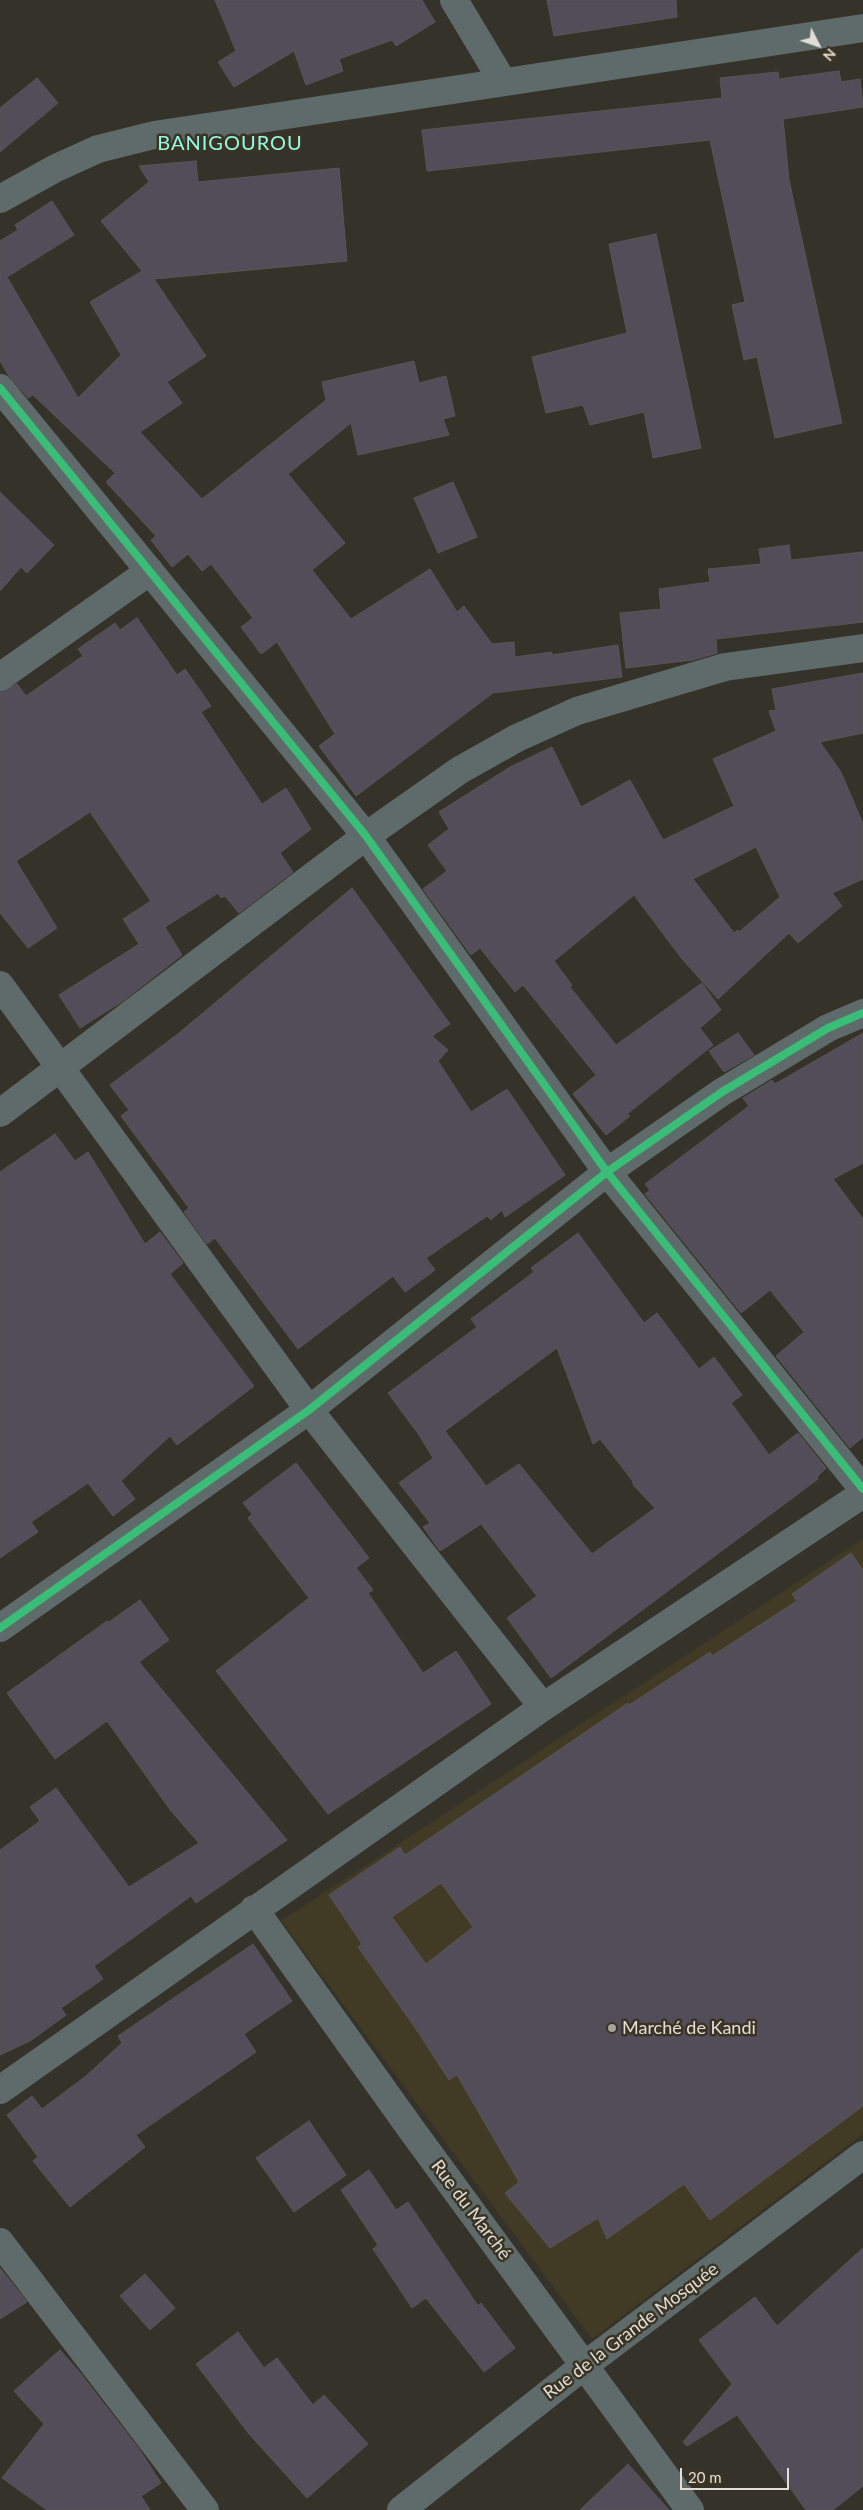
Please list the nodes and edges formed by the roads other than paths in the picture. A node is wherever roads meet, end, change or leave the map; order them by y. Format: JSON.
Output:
{"nodes":[{"id":1,"x":454,"y":0,"type":"edge"},
{"id":2,"x":863,"y":28,"type":"edge"},
{"id":3,"x":503,"y":82,"type":"junction"},
{"id":4,"x":0,"y":199,"type":"edge"},
{"id":5,"x":0,"y":388,"type":"edge"},
{"id":6,"x":150,"y":571,"type":"junction"},
{"id":7,"x":863,"y":648,"type":"edge"},
{"id":8,"x":0,"y":677,"type":"edge"},
{"id":9,"x":366,"y":836,"type":"junction"},
{"id":10,"x":0,"y":985,"type":"edge"},
{"id":11,"x":863,"y":1013,"type":"edge"},
{"id":12,"x":60,"y":1068,"type":"junction"},
{"id":13,"x":0,"y":1113,"type":"edge"},
{"id":14,"x":607,"y":1172,"type":"junction"},
{"id":15,"x":309,"y":1410,"type":"junction"},
{"id":16,"x":863,"y":1490,"type":"edge"},
{"id":17,"x":863,"y":1494,"type":"edge"},
{"id":18,"x":0,"y":1628,"type":"edge"},
{"id":19,"x":543,"y":1707,"type":"junction"},
{"id":20,"x":254,"y":1910,"type":"junction"},
{"id":21,"x":0,"y":2090,"type":"edge"},
{"id":22,"x":863,"y":2155,"type":"edge"},
{"id":23,"x":0,"y":2242,"type":"edge"},
{"id":24,"x":585,"y":2365,"type":"junction"},
{"id":25,"x":205,"y":2510,"type":"edge"},
{"id":26,"x":401,"y":2510,"type":"edge"},
{"id":27,"x":690,"y":2510,"type":"edge"}],
"edges":[{"from":1,"to":3,"type":"street"},
{"from":2,"to":3,"type":"street"},
{"from":3,"to":4,"type":"street"},
{"from":5,"to":6,"type":"street"},
{"from":6,"to":8,"type":"street"},
{"from":6,"to":9,"type":"street"},
{"from":7,"to":9,"type":"street"},
{"from":9,"to":12,"type":"street"},
{"from":9,"to":14,"type":"street"},
{"from":10,"to":12,"type":"street"},
{"from":11,"to":14,"type":"street"},
{"from":12,"to":13,"type":"street"},
{"from":12,"to":15,"type":"street"},
{"from":14,"to":15,"type":"street"},
{"from":14,"to":16,"type":"street"},
{"from":15,"to":18,"type":"street"},
{"from":15,"to":19,"type":"street"},
{"from":17,"to":19,"type":"street"},
{"from":19,"to":20,"type":"street"},
{"from":20,"to":21,"type":"street"},
{"from":20,"to":24,"type":"street","name":"Rue du Marché"},
{"from":22,"to":24,"type":"street","name":"Rue de la Grande Mosquée"},
{"from":23,"to":25,"type":"street"},
{"from":24,"to":26,"type":"street","name":"Rue de la Grande Mosquée"},
{"from":24,"to":27,"type":"street","name":"Rue du Marché"}]}
